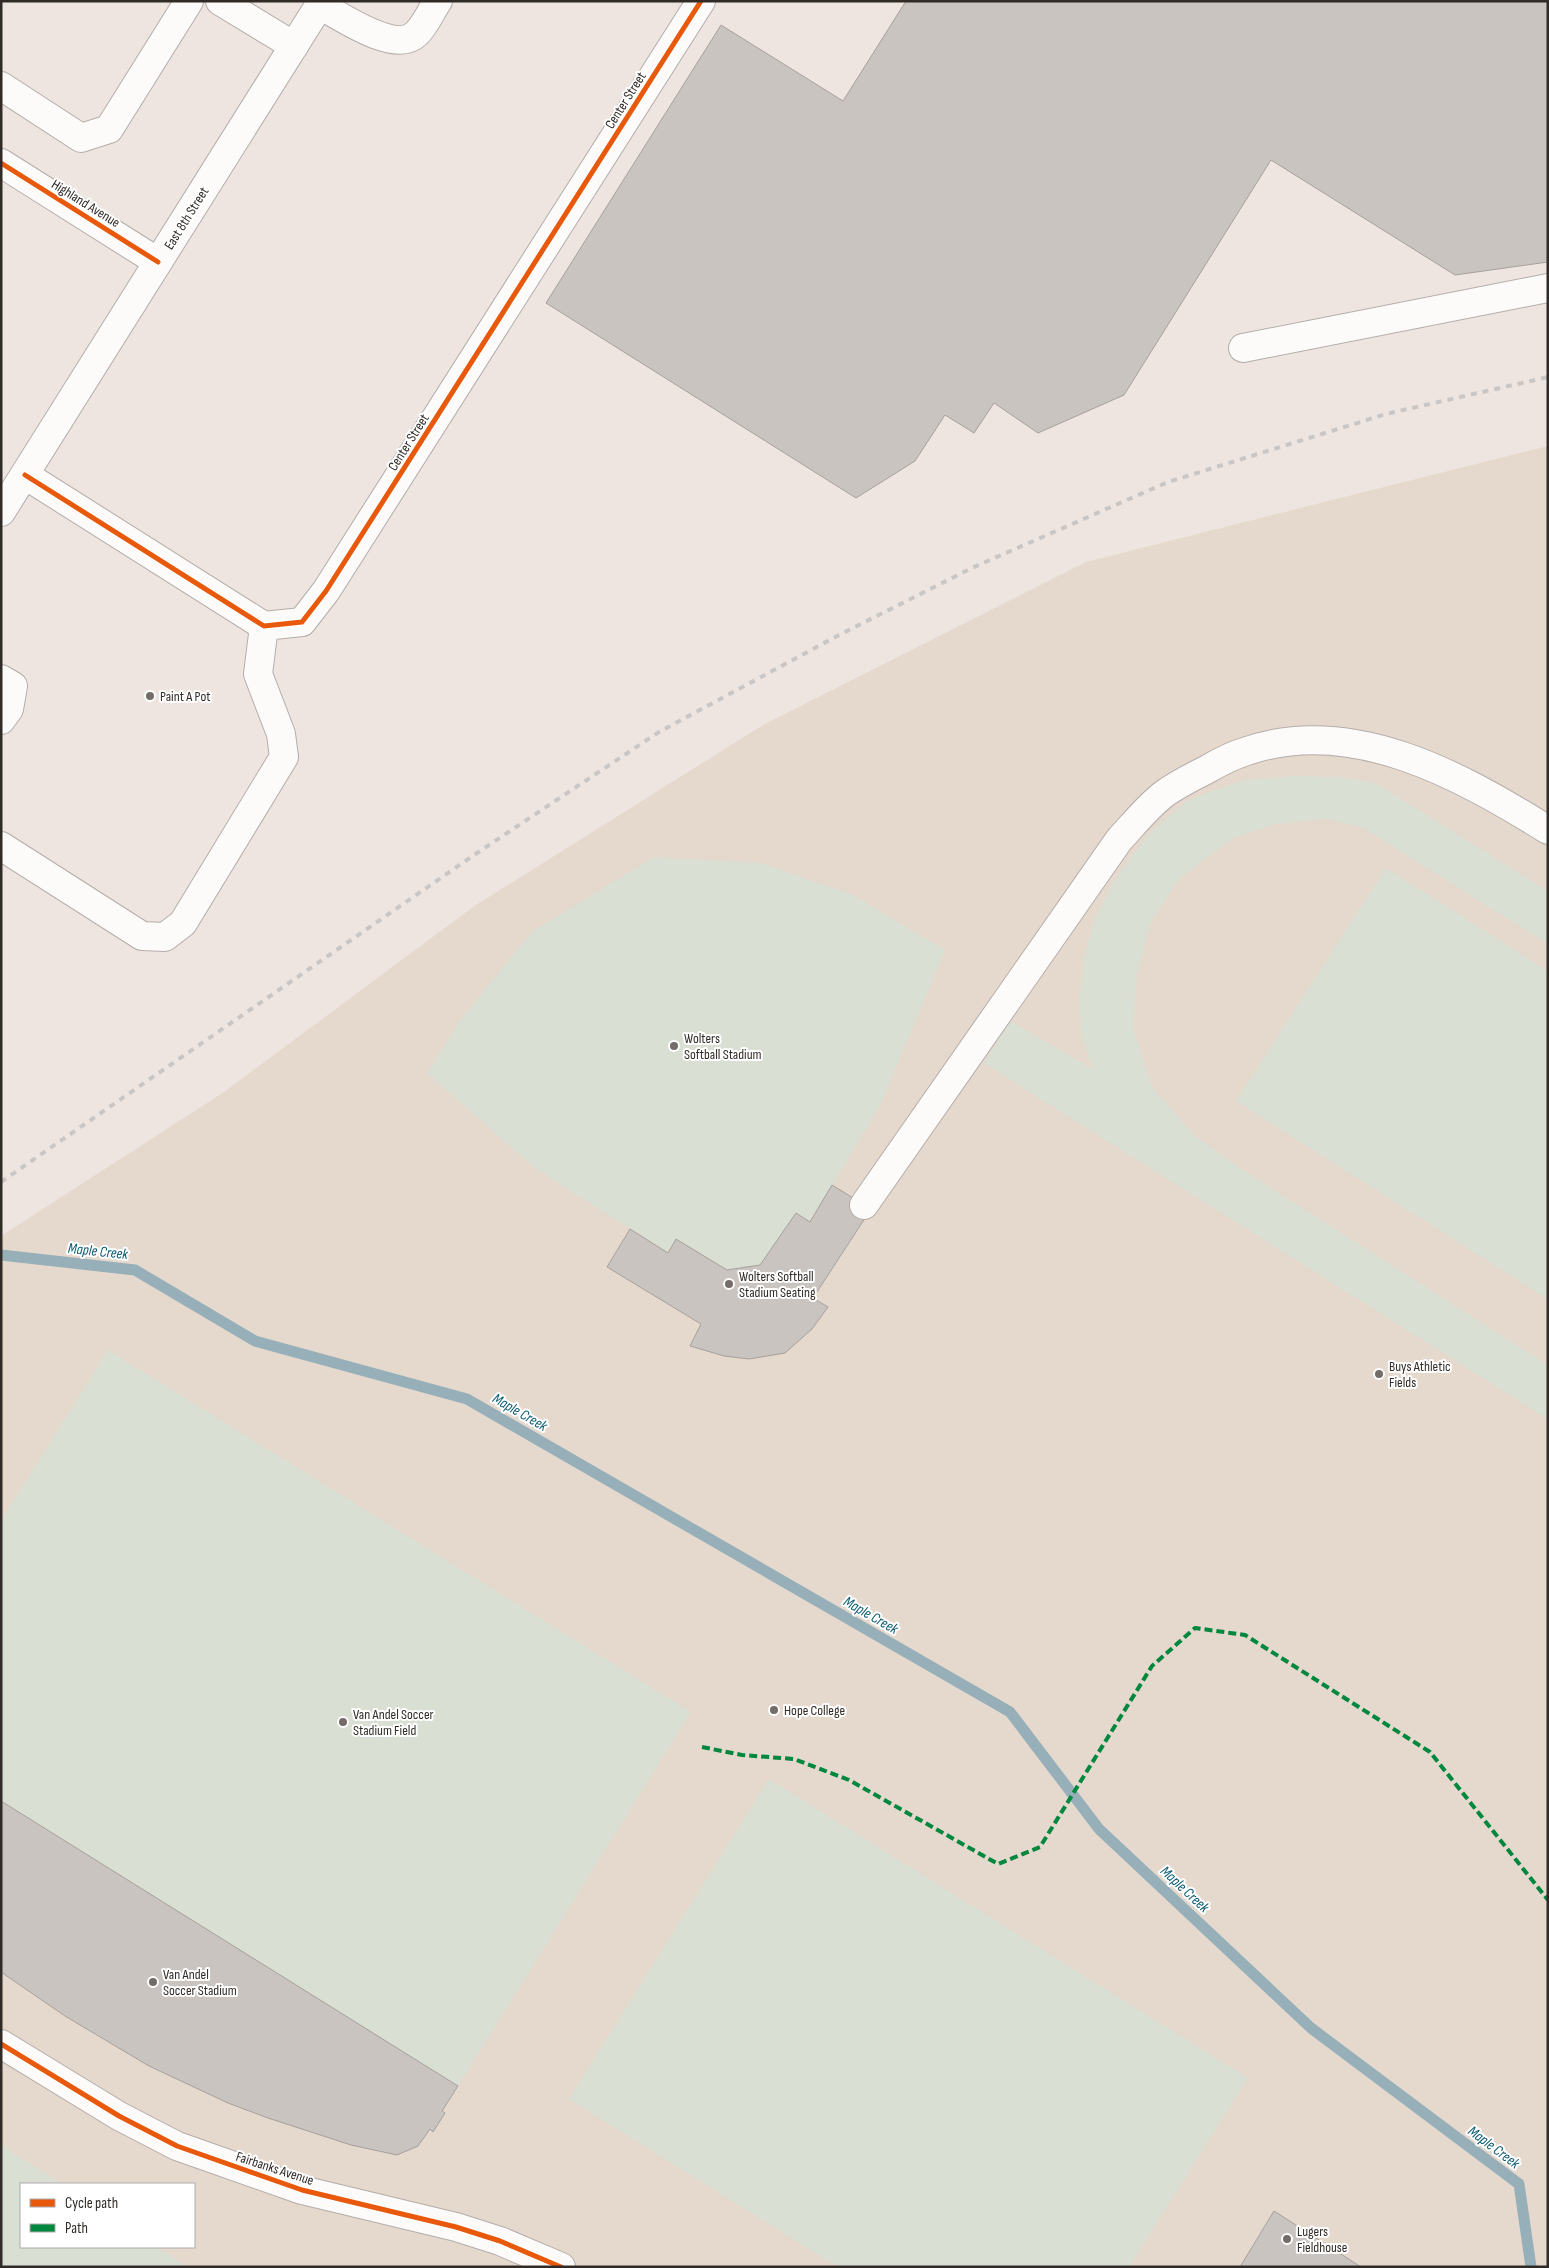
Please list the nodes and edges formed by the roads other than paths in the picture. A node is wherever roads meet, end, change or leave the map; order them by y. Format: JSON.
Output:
{"nodes":[{"id":1,"x":189,"y":1,"type":"edge"},
{"id":2,"x":220,"y":1,"type":"edge"},
{"id":3,"x":438,"y":1,"type":"edge"},
{"id":4,"x":701,"y":1,"type":"edge"},
{"id":5,"x":321,"y":3,"type":"edge"},
{"id":6,"x":294,"y":46,"type":"junction"},
{"id":7,"x":1,"y":86,"type":"edge"},
{"id":8,"x":1,"y":163,"type":"edge"},
{"id":9,"x":158,"y":262,"type":"junction"},
{"id":10,"x":1548,"y":288,"type":"edge"},
{"id":11,"x":1243,"y":348,"type":"dead end"},
{"id":12,"x":25,"y":475,"type":"junction"},
{"id":13,"x":1,"y":512,"type":"edge"},
{"id":14,"x":264,"y":626,"type":"junction"},
{"id":15,"x":1,"y":679,"type":"edge"},
{"id":16,"x":1,"y":720,"type":"edge"},
{"id":17,"x":1548,"y":830,"type":"edge"},
{"id":18,"x":1,"y":846,"type":"edge"},
{"id":19,"x":864,"y":1205,"type":"dead end"},
{"id":20,"x":1,"y":2044,"type":"edge"},
{"id":21,"x":561,"y":2267,"type":"edge"}],
"edges":[{"from":1,"to":7,"type":"street"},
{"from":2,"to":6,"type":"street"},
{"from":3,"to":5,"type":"street"},
{"from":4,"to":14,"type":"street","name":"Center Street"},
{"from":5,"to":6,"type":"street","name":"East 8th Street"},
{"from":6,"to":9,"type":"street","name":"East 8th Street"},
{"from":8,"to":9,"type":"street","name":"Highland Avenue"},
{"from":9,"to":12,"type":"street","name":"East 8th Street"},
{"from":10,"to":11,"type":"street"},
{"from":12,"to":13,"type":"street","name":"East 8th Street"},
{"from":12,"to":14,"type":"street"},
{"from":14,"to":18,"type":"street"},
{"from":15,"to":16,"type":"street"},
{"from":17,"to":19,"type":"street"},
{"from":20,"to":21,"type":"street","name":"Fairbanks Avenue"}]}
